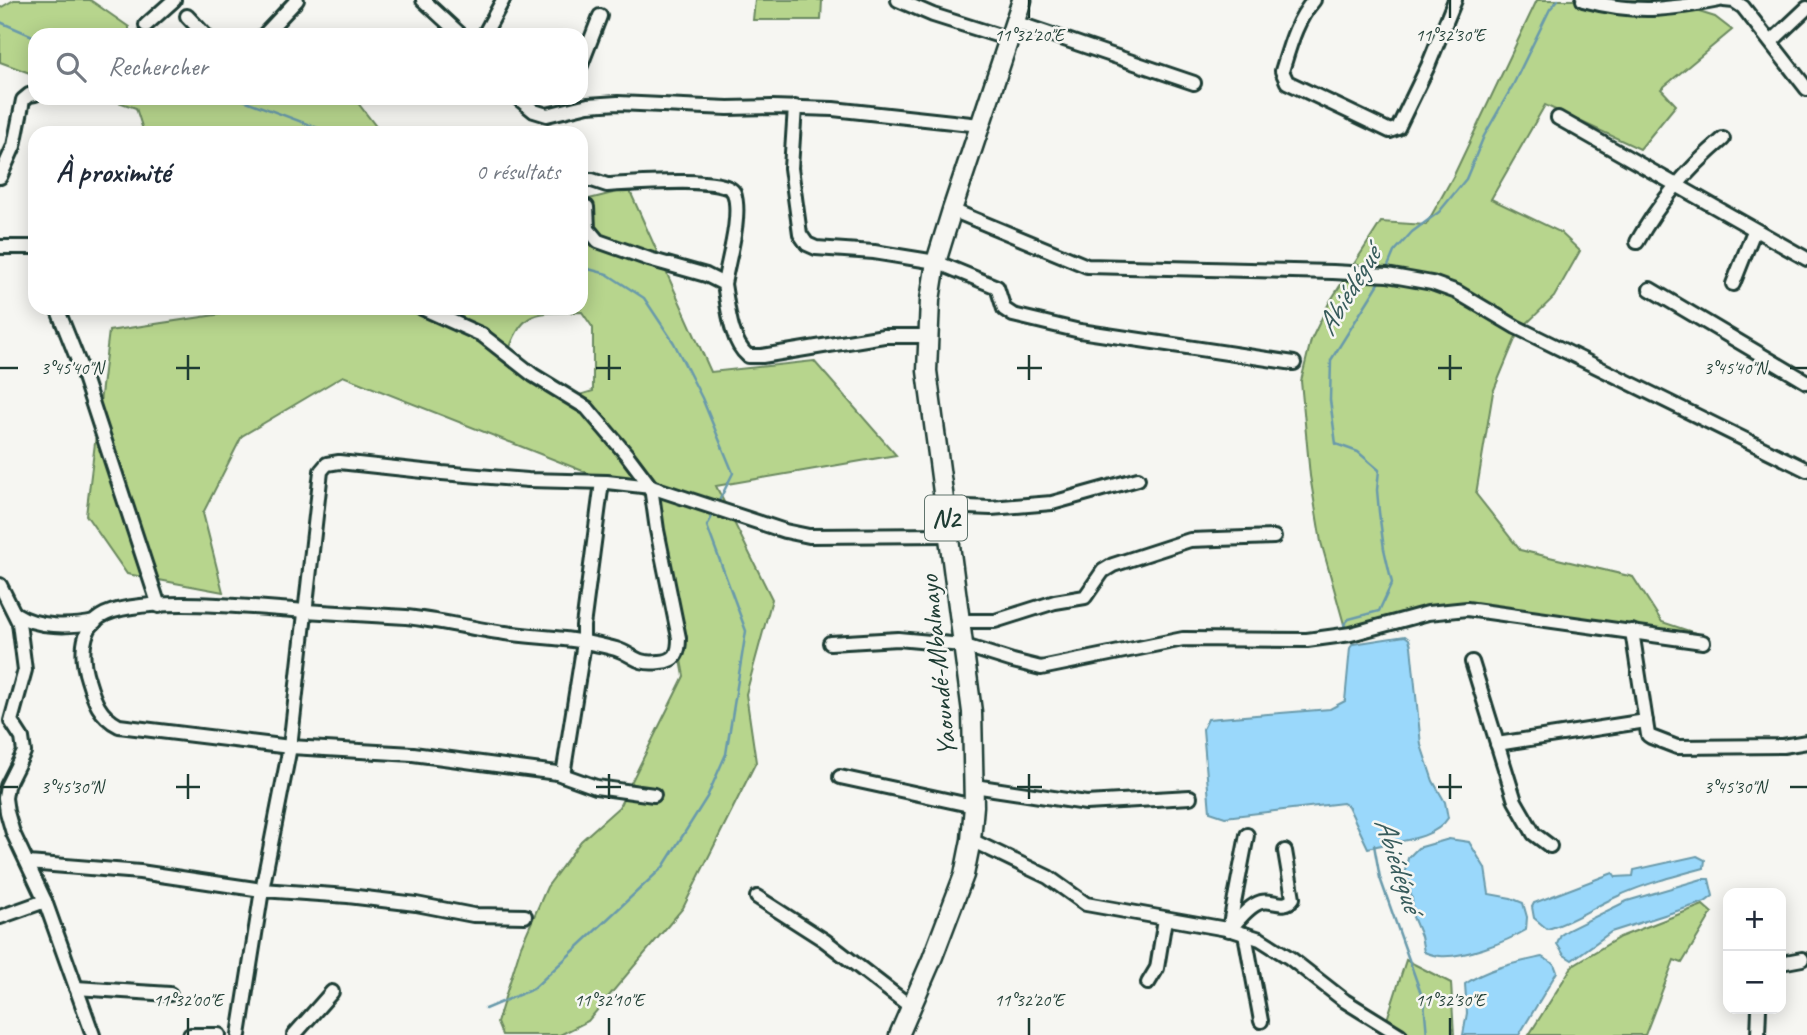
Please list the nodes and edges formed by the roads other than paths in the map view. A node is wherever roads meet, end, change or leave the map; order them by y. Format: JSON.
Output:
{"nodes":[{"id":1,"x":174,"y":0,"type":"edge"},
{"id":2,"x":296,"y":0,"type":"edge"},
{"id":3,"x":423,"y":0,"type":"edge"},
{"id":4,"x":503,"y":0,"type":"edge"},
{"id":5,"x":898,"y":0,"type":"edge"},
{"id":6,"x":1022,"y":0,"type":"edge"},
{"id":7,"x":1314,"y":0,"type":"edge"},
{"id":8,"x":1455,"y":0,"type":"edge"},
{"id":9,"x":1584,"y":0,"type":"edge"},
{"id":10,"x":1722,"y":0,"type":"edge"},
{"id":11,"x":1807,"y":8,"type":"edge"},
{"id":12,"x":187,"y":16,"type":"dead end"},
{"id":13,"x":600,"y":16,"type":"dead end"},
{"id":14,"x":1014,"y":22,"type":"junction"},
{"id":15,"x":146,"y":25,"type":"dead end"},
{"id":16,"x":198,"y":28,"type":"edge"},
{"id":17,"x":270,"y":28,"type":"edge"},
{"id":18,"x":450,"y":28,"type":"edge"},
{"id":19,"x":488,"y":28,"type":"edge"},
{"id":20,"x":1009,"y":39,"type":"junction"},
{"id":21,"x":1771,"y":42,"type":"junction"},
{"id":22,"x":588,"y":47,"type":"edge"},
{"id":23,"x":1194,"y":83,"type":"dead end"},
{"id":24,"x":1807,"y":89,"type":"edge"},
{"id":25,"x":28,"y":95,"type":"edge"},
{"id":26,"x":527,"y":105,"type":"edge"},
{"id":27,"x":566,"y":105,"type":"edge"},
{"id":28,"x":795,"y":107,"type":"junction"},
{"id":29,"x":563,"y":113,"type":"junction"},
{"id":30,"x":1558,"y":118,"type":"dead end"},
{"id":31,"x":980,"y":125,"type":"junction"},
{"id":32,"x":1723,"y":139,"type":"dead end"},
{"id":33,"x":0,"y":177,"type":"edge"},
{"id":34,"x":588,"y":180,"type":"edge"},
{"id":35,"x":1677,"y":186,"type":"junction"},
{"id":36,"x":952,"y":210,"type":"junction"},
{"id":37,"x":588,"y":229,"type":"edge"},
{"id":38,"x":1754,"y":231,"type":"junction"},
{"id":39,"x":1637,"y":242,"type":"dead end"},
{"id":40,"x":0,"y":247,"type":"edge"},
{"id":41,"x":28,"y":247,"type":"edge"},
{"id":42,"x":1807,"y":259,"type":"edge"},
{"id":43,"x":936,"y":262,"type":"junction"},
{"id":44,"x":724,"y":284,"type":"junction"},
{"id":45,"x":1733,"y":284,"type":"dead end"},
{"id":46,"x":1650,"y":289,"type":"dead end"},
{"id":47,"x":60,"y":315,"type":"edge"},
{"id":48,"x":438,"y":315,"type":"edge"},
{"id":49,"x":927,"y":336,"type":"junction"},
{"id":50,"x":1294,"y":363,"type":"dead end"},
{"id":51,"x":1807,"y":382,"type":"edge"},
{"id":52,"x":1807,"y":470,"type":"edge"},
{"id":53,"x":1138,"y":480,"type":"dead end"},
{"id":54,"x":602,"y":482,"type":"junction"},
{"id":55,"x":651,"y":487,"type":"junction"},
{"id":56,"x":944,"y":506,"type":"junction"},
{"id":57,"x":949,"y":535,"type":"junction"},
{"id":58,"x":1274,"y":537,"type":"dead end"},
{"id":59,"x":0,"y":585,"type":"edge"},
{"id":60,"x":159,"y":606,"type":"junction"},
{"id":61,"x":306,"y":611,"type":"junction"},
{"id":62,"x":15,"y":614,"type":"junction"},
{"id":63,"x":960,"y":621,"type":"junction"},
{"id":64,"x":95,"y":622,"type":"junction"},
{"id":65,"x":1632,"y":631,"type":"junction"},
{"id":66,"x":583,"y":642,"type":"junction"},
{"id":67,"x":1703,"y":642,"type":"dead end"},
{"id":68,"x":830,"y":643,"type":"dead end"},
{"id":69,"x":962,"y":645,"type":"junction"},
{"id":70,"x":1472,"y":662,"type":"dead end"},
{"id":71,"x":1646,"y":721,"type":"junction"},
{"id":72,"x":1807,"y":742,"type":"edge"},
{"id":73,"x":1497,"y":744,"type":"junction"},
{"id":74,"x":289,"y":747,"type":"junction"},
{"id":75,"x":563,"y":775,"type":"junction"},
{"id":76,"x":840,"y":777,"type":"dead end"},
{"id":77,"x":974,"y":786,"type":"junction"},
{"id":78,"x":654,"y":795,"type":"dead end"},
{"id":79,"x":1189,"y":797,"type":"dead end"},
{"id":80,"x":974,"y":806,"type":"junction"},
{"id":81,"x":3,"y":808,"type":"edge"},
{"id":82,"x":1247,"y":835,"type":"dead end"},
{"id":83,"x":971,"y":840,"type":"junction"},
{"id":84,"x":1550,"y":846,"type":"dead end"},
{"id":85,"x":1285,"y":850,"type":"dead end"},
{"id":86,"x":28,"y":863,"type":"junction"},
{"id":87,"x":262,"y":890,"type":"junction"},
{"id":88,"x":757,"y":897,"type":"dead end"},
{"id":89,"x":45,"y":901,"type":"junction"},
{"id":90,"x":525,"y":916,"type":"dead end"},
{"id":91,"x":0,"y":917,"type":"edge"},
{"id":92,"x":1165,"y":919,"type":"junction"},
{"id":93,"x":1229,"y":930,"type":"junction"},
{"id":94,"x":1245,"y":934,"type":"junction"},
{"id":95,"x":1802,"y":959,"type":"dead end"},
{"id":96,"x":1786,"y":962,"type":"edge"},
{"id":97,"x":1149,"y":983,"type":"dead end"},
{"id":98,"x":76,"y":988,"type":"junction"},
{"id":99,"x":332,"y":992,"type":"dead end"},
{"id":100,"x":170,"y":994,"type":"dead end"},
{"id":101,"x":911,"y":1007,"type":"junction"},
{"id":102,"x":1758,"y":1014,"type":"edge"},
{"id":103,"x":1261,"y":1021,"type":"dead end"},
{"id":104,"x":93,"y":1035,"type":"edge"},
{"id":105,"x":198,"y":1035,"type":"edge"},
{"id":106,"x":219,"y":1035,"type":"edge"},
{"id":107,"x":239,"y":1035,"type":"edge"},
{"id":108,"x":294,"y":1035,"type":"edge"},
{"id":109,"x":899,"y":1035,"type":"edge"},
{"id":110,"x":1400,"y":1035,"type":"edge"},
{"id":111,"x":1758,"y":1035,"type":"edge"}],
"edges":[{"from":1,"to":15,"type":"street"},
{"from":2,"to":17,"type":"street"},
{"from":3,"to":18,"type":"street"},
{"from":4,"to":19,"type":"street"},
{"from":5,"to":20,"type":"street"},
{"from":6,"to":14,"type":"highway","name":"Yaoundé-Mbalmayo","number":"N2"},
{"from":7,"to":8,"type":"street"},
{"from":9,"to":10,"type":"street"},
{"from":10,"to":21,"type":"street"},
{"from":11,"to":21,"type":"street"},
{"from":12,"to":16,"type":"street"},
{"from":13,"to":22,"type":"street"},
{"from":14,"to":20,"type":"highway","name":"Yaoundé-Mbalmayo","number":"N2"},
{"from":14,"to":23,"type":"street"},
{"from":20,"to":31,"type":"highway","name":"Yaoundé-Mbalmayo","number":"N2"},
{"from":21,"to":24,"type":"street"},
{"from":25,"to":33,"type":"street"},
{"from":26,"to":29,"type":"street"},
{"from":27,"to":29,"type":"street"},
{"from":28,"to":29,"type":"street"},
{"from":28,"to":31,"type":"street"},
{"from":28,"to":43,"type":"street"},
{"from":30,"to":35,"type":"street"},
{"from":31,"to":36,"type":"highway","name":"Yaoundé-Mbalmayo","number":"N2"},
{"from":32,"to":35,"type":"street"},
{"from":34,"to":44,"type":"street"},
{"from":35,"to":38,"type":"street"},
{"from":35,"to":39,"type":"street"},
{"from":36,"to":43,"type":"highway","name":"Yaoundé-Mbalmayo","number":"N2"},
{"from":36,"to":52,"type":"street"},
{"from":37,"to":44,"type":"street"},
{"from":38,"to":42,"type":"street"},
{"from":38,"to":45,"type":"street"},
{"from":40,"to":41,"type":"street"},
{"from":43,"to":49,"type":"highway","name":"Yaoundé-Mbalmayo","number":"N2"},
{"from":43,"to":50,"type":"street"},
{"from":44,"to":49,"type":"street"},
{"from":46,"to":51,"type":"street"},
{"from":47,"to":60,"type":"street"},
{"from":48,"to":55,"type":"street"},
{"from":49,"to":56,"type":"highway","name":"Yaoundé-Mbalmayo","number":"N2"},
{"from":53,"to":56,"type":"street"},
{"from":54,"to":55,"type":"street"},
{"from":54,"to":61,"type":"street"},
{"from":54,"to":66,"type":"street"},
{"from":55,"to":57,"type":"street"},
{"from":55,"to":66,"type":"street"},
{"from":56,"to":57,"type":"highway","name":"Yaoundé-Mbalmayo","number":"N2"},
{"from":57,"to":63,"type":"highway","name":"Yaoundé-Mbalmayo","number":"N2"},
{"from":58,"to":63,"type":"street"},
{"from":59,"to":62,"type":"street"},
{"from":60,"to":61,"type":"street"},
{"from":60,"to":64,"type":"street"},
{"from":61,"to":66,"type":"street"},
{"from":61,"to":74,"type":"street"},
{"from":62,"to":64,"type":"street"},
{"from":62,"to":81,"type":"street"},
{"from":63,"to":69,"type":"highway","name":"Yaoundé-Mbalmayo","number":"N2"},
{"from":64,"to":74,"type":"street"},
{"from":65,"to":67,"type":"street"},
{"from":65,"to":69,"type":"street"},
{"from":65,"to":71,"type":"street"},
{"from":66,"to":75,"type":"street"},
{"from":68,"to":69,"type":"street"},
{"from":69,"to":77,"type":"highway","name":"Yaoundé-Mbalmayo","number":"N2"},
{"from":70,"to":73,"type":"street"},
{"from":71,"to":72,"type":"street"},
{"from":71,"to":73,"type":"street"},
{"from":73,"to":84,"type":"street"},
{"from":74,"to":75,"type":"street"},
{"from":74,"to":87,"type":"street"},
{"from":75,"to":78,"type":"street"},
{"from":76,"to":80,"type":"street"},
{"from":77,"to":79,"type":"street"},
{"from":77,"to":80,"type":"highway","name":"Yaoundé-Mbalmayo","number":"N2"},
{"from":80,"to":83,"type":"highway","name":"Yaoundé-Mbalmayo","number":"N2"},
{"from":81,"to":86,"type":"street"},
{"from":82,"to":93,"type":"street"},
{"from":83,"to":92,"type":"street"},
{"from":83,"to":101,"type":"highway","name":"Yaoundé-Mbalmayo","number":"N2"},
{"from":85,"to":93,"type":"street"},
{"from":86,"to":87,"type":"street"},
{"from":86,"to":89,"type":"street"},
{"from":87,"to":90,"type":"street"},
{"from":87,"to":107,"type":"street"},
{"from":88,"to":101,"type":"street"},
{"from":89,"to":91,"type":"street"},
{"from":89,"to":98,"type":"street"},
{"from":92,"to":93,"type":"street"},
{"from":92,"to":97,"type":"street"},
{"from":93,"to":94,"type":"street"},
{"from":94,"to":103,"type":"street"},
{"from":94,"to":110,"type":"street"},
{"from":95,"to":96,"type":"street"},
{"from":98,"to":100,"type":"street"},
{"from":98,"to":104,"type":"street"},
{"from":99,"to":108,"type":"street"},
{"from":101,"to":109,"type":"highway","name":"Yaoundé-Mbalmayo","number":"N2"},
{"from":102,"to":111,"type":"street"},
{"from":105,"to":106,"type":"street"}]}
